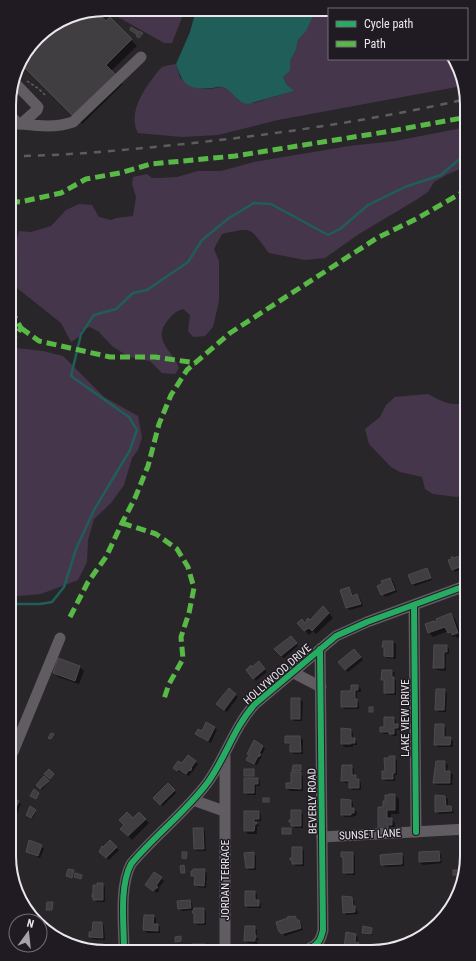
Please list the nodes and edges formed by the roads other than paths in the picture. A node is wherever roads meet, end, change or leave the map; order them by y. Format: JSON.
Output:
{"nodes":[{"id":1,"x":141,"y":57,"type":"dead end"},
{"id":2,"x":18,"y":86,"type":"edge"},
{"id":3,"x":16,"y":122,"type":"edge"},
{"id":4,"x":21,"y":124,"type":"junction"},
{"id":5,"x":460,"y":588,"type":"edge"},
{"id":6,"x":414,"y":605,"type":"junction"},
{"id":7,"x":60,"y":638,"type":"dead end"},
{"id":8,"x":320,"y":649,"type":"junction"},
{"id":9,"x":292,"y":672,"type":"junction"},
{"id":10,"x":320,"y":687,"type":"junction"},
{"id":11,"x":16,"y":745,"type":"edge"},
{"id":12,"x":224,"y":754,"type":"junction"},
{"id":13,"x":193,"y":800,"type":"junction"},
{"id":14,"x":224,"y":811,"type":"junction"},
{"id":15,"x":460,"y":830,"type":"edge"},
{"id":16,"x":416,"y":832,"type":"junction"},
{"id":17,"x":322,"y":837,"type":"junction"},
{"id":18,"x":124,"y":945,"type":"edge"},
{"id":19,"x":226,"y":945,"type":"edge"},
{"id":20,"x":315,"y":945,"type":"edge"}],
"edges":[{"from":1,"to":4,"type":"street"},
{"from":2,"to":4,"type":"street"},
{"from":3,"to":4,"type":"street"},
{"from":5,"to":6,"type":"street","name":"HOLLYWOOD DRIVE"},
{"from":6,"to":8,"type":"street","name":"HOLLYWOOD DRIVE"},
{"from":6,"to":16,"type":"street","name":"LAKE VIEW DRIVE"},
{"from":7,"to":11,"type":"street"},
{"from":8,"to":9,"type":"street","name":"HOLLYWOOD DRIVE"},
{"from":8,"to":10,"type":"street","name":"BEVERLY ROAD"},
{"from":9,"to":10,"type":"street"},
{"from":9,"to":12,"type":"street","name":"HOLLYWOOD DRIVE"},
{"from":10,"to":17,"type":"street","name":"BEVERLY ROAD"},
{"from":12,"to":13,"type":"street","name":"HOLLYWOOD DRIVE"},
{"from":12,"to":14,"type":"street","name":"JORDAN TERRACE"},
{"from":13,"to":14,"type":"street"},
{"from":13,"to":18,"type":"street","name":"HOLLYWOOD DRIVE"},
{"from":14,"to":19,"type":"street","name":"JORDAN TERRACE"},
{"from":15,"to":16,"type":"street","name":"SUNSET LANE"},
{"from":16,"to":17,"type":"street","name":"SUNSET LANE"},
{"from":17,"to":20,"type":"street","name":"BEVERLY ROAD"}]}
